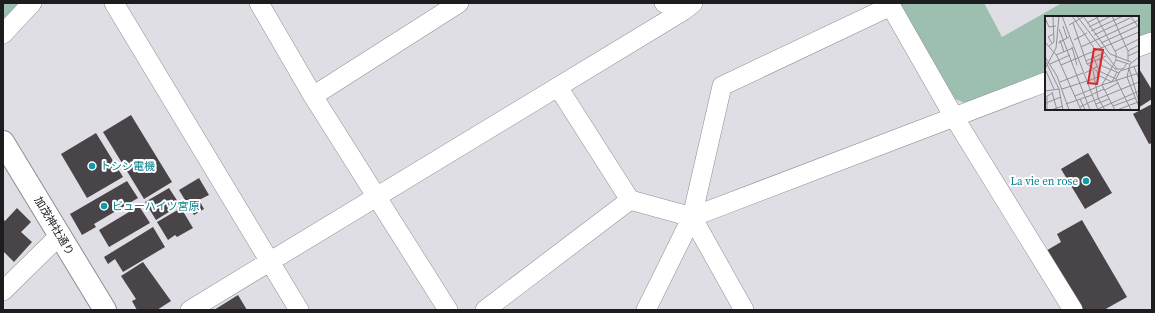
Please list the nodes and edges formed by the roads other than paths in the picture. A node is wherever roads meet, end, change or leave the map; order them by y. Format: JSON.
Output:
{"nodes":[{"id":1,"x":32,"y":3,"type":"edge"},
{"id":2,"x":114,"y":3,"type":"edge"},
{"id":3,"x":259,"y":3,"type":"edge"},
{"id":4,"x":459,"y":3,"type":"edge"},
{"id":5,"x":664,"y":3,"type":"edge"},
{"id":6,"x":890,"y":4,"type":"edge"},
{"id":7,"x":688,"y":7,"type":"edge"},
{"id":8,"x":3,"y":34,"type":"edge"},
{"id":9,"x":1045,"y":82,"type":"edge"},
{"id":10,"x":558,"y":87,"type":"junction"},
{"id":11,"x":313,"y":96,"type":"junction"},
{"id":12,"x":954,"y":117,"type":"junction"},
{"id":13,"x":3,"y":142,"type":"edge"},
{"id":14,"x":376,"y":198,"type":"junction"},
{"id":15,"x":630,"y":200,"type":"junction"},
{"id":16,"x":692,"y":217,"type":"junction"},
{"id":17,"x":59,"y":236,"type":"junction"},
{"id":18,"x":269,"y":261,"type":"junction"},
{"id":19,"x":3,"y":291,"type":"edge"},
{"id":20,"x":105,"y":310,"type":"edge"},
{"id":21,"x":190,"y":310,"type":"edge"},
{"id":22,"x":299,"y":310,"type":"edge"},
{"id":23,"x":448,"y":310,"type":"edge"},
{"id":24,"x":485,"y":310,"type":"edge"},
{"id":25,"x":646,"y":310,"type":"edge"},
{"id":26,"x":744,"y":310,"type":"edge"},
{"id":27,"x":1073,"y":310,"type":"edge"}],
"edges":[{"from":1,"to":8,"type":"street"},
{"from":2,"to":18,"type":"street"},
{"from":3,"to":11,"type":"street"},
{"from":4,"to":11,"type":"street"},
{"from":5,"to":7,"type":"street"},
{"from":6,"to":12,"type":"street"},
{"from":6,"to":16,"type":"street"},
{"from":7,"to":10,"type":"street"},
{"from":9,"to":12,"type":"street"},
{"from":10,"to":14,"type":"street"},
{"from":10,"to":15,"type":"street"},
{"from":11,"to":14,"type":"street"},
{"from":12,"to":16,"type":"street"},
{"from":12,"to":27,"type":"street"},
{"from":13,"to":17,"type":"street","name":"加茂神社通り"},
{"from":14,"to":18,"type":"street"},
{"from":14,"to":23,"type":"street"},
{"from":15,"to":16,"type":"street"},
{"from":15,"to":24,"type":"street"},
{"from":16,"to":25,"type":"street"},
{"from":16,"to":26,"type":"street"},
{"from":17,"to":19,"type":"street"},
{"from":17,"to":20,"type":"street","name":"加茂神社通り"},
{"from":18,"to":21,"type":"street"},
{"from":18,"to":22,"type":"street"}]}
